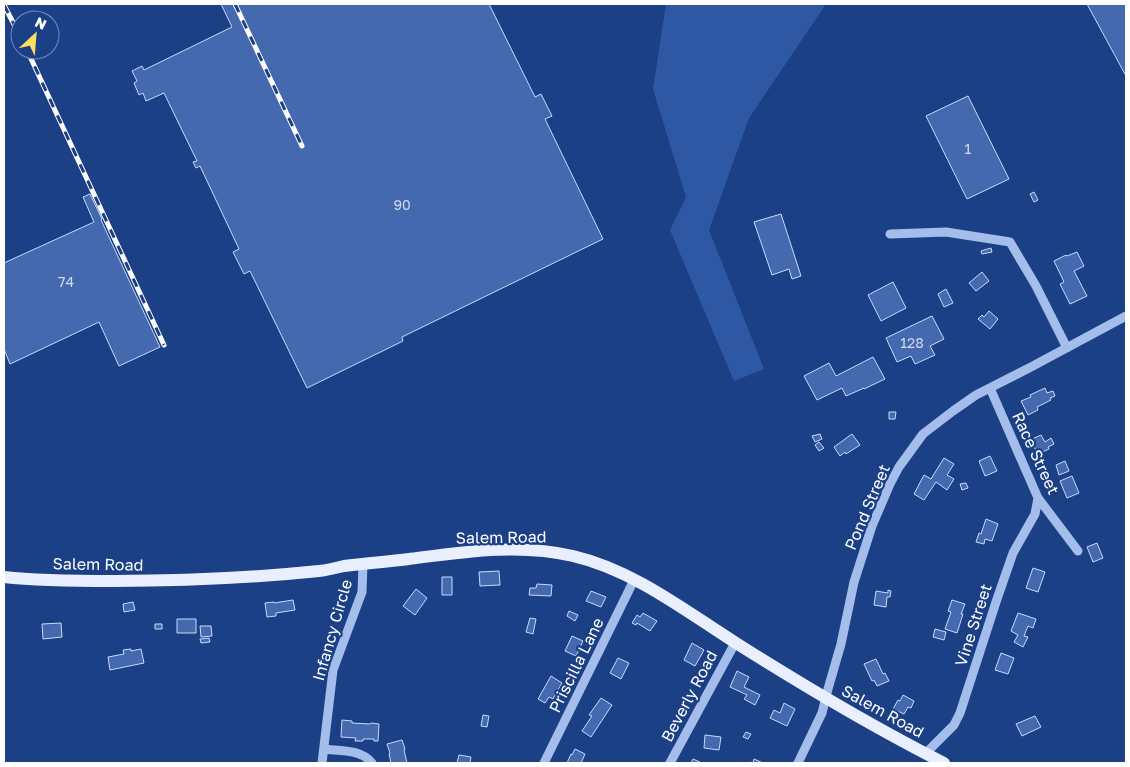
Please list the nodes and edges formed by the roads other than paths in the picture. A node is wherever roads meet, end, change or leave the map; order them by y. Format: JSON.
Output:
{"nodes":[{"id":1,"x":890,"y":234,"type":"dead end"},
{"id":2,"x":1126,"y":316,"type":"edge"},
{"id":3,"x":1067,"y":348,"type":"junction"},
{"id":4,"x":990,"y":388,"type":"junction"},
{"id":5,"x":1038,"y":498,"type":"junction"},
{"id":6,"x":1078,"y":551,"type":"dead end"},
{"id":7,"x":364,"y":564,"type":"junction"},
{"id":8,"x":4,"y":577,"type":"edge"},
{"id":9,"x":634,"y":580,"type":"junction"},
{"id":10,"x":735,"y":642,"type":"junction"},
{"id":11,"x":826,"y":698,"type":"junction"},
{"id":12,"x":324,"y":750,"type":"junction"},
{"id":13,"x":926,"y":754,"type":"junction"},
{"id":14,"x":322,"y":763,"type":"edge"},
{"id":15,"x":372,"y":763,"type":"edge"},
{"id":16,"x":544,"y":763,"type":"edge"},
{"id":17,"x":670,"y":763,"type":"edge"},
{"id":18,"x":798,"y":763,"type":"edge"},
{"id":19,"x":944,"y":763,"type":"edge"}],
"edges":[{"from":1,"to":3,"type":"street"},
{"from":2,"to":3,"type":"street","name":"Pond Street"},
{"from":3,"to":4,"type":"street","name":"Pond Street"},
{"from":4,"to":5,"type":"street","name":"Race Street"},
{"from":4,"to":11,"type":"street","name":"Pond Street"},
{"from":5,"to":6,"type":"street","name":"Race Street"},
{"from":5,"to":13,"type":"street","name":"Vine Street"},
{"from":7,"to":8,"type":"main road","name":"Salem Road"},
{"from":7,"to":9,"type":"main road","name":"Salem Road"},
{"from":7,"to":12,"type":"street","name":"Infancy Circle"},
{"from":9,"to":10,"type":"main road","name":"Salem Road"},
{"from":9,"to":16,"type":"street","name":"Priscilla Lane"},
{"from":10,"to":11,"type":"main road","name":"Salem Road"},
{"from":10,"to":17,"type":"street","name":"Beverly Road"},
{"from":11,"to":13,"type":"main road","name":"Salem Road"},
{"from":11,"to":18,"type":"street","name":"Pond Street"},
{"from":12,"to":14,"type":"street","name":"Infancy Circle"},
{"from":12,"to":15,"type":"street"},
{"from":13,"to":19,"type":"main road","name":"Salem Road"}]}
